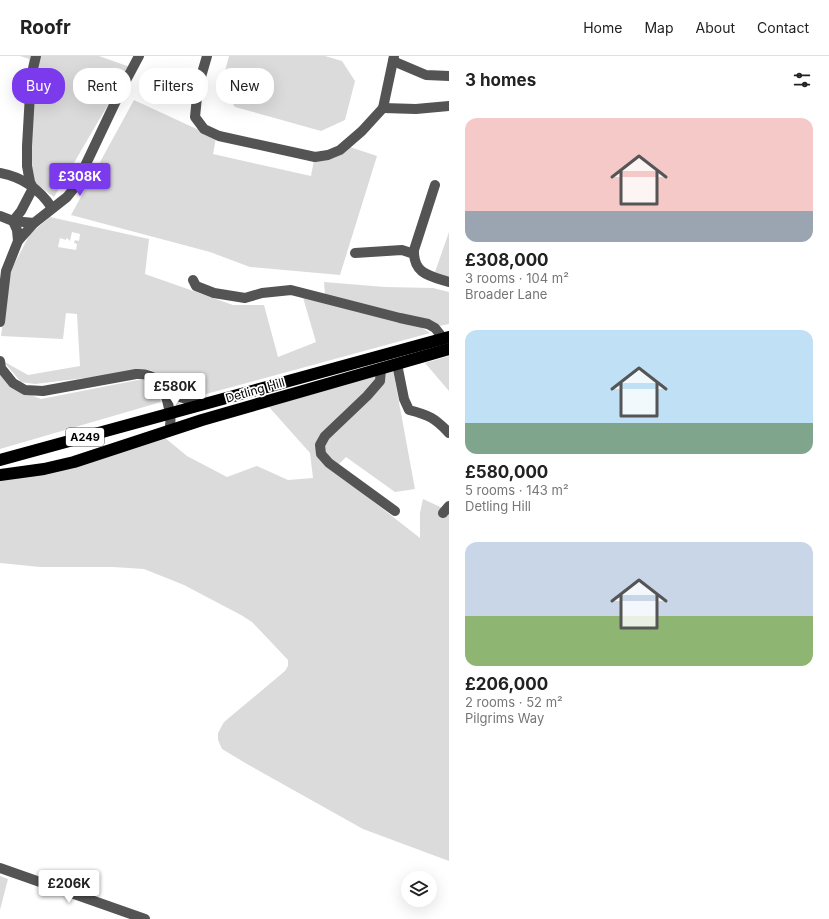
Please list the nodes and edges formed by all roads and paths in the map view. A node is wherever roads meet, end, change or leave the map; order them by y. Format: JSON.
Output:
{"nodes":[{"id":1,"x":36,"y":56,"type":"edge"},
{"id":2,"x":139,"y":56,"type":"edge"},
{"id":3,"x":207,"y":56,"type":"edge"},
{"id":4,"x":394,"y":59,"type":"edge"},
{"id":5,"x":449,"y":76,"type":"edge"},
{"id":6,"x":449,"y":106,"type":"edge"},
{"id":7,"x":383,"y":108,"type":"junction"},
{"id":8,"x":2,"y":172,"type":"edge"},
{"id":9,"x":435,"y":185,"type":"dead end"},
{"id":10,"x":33,"y":188,"type":"junction"},
{"id":11,"x":52,"y":208,"type":"junction"},
{"id":12,"x":0,"y":216,"type":"edge"},
{"id":13,"x":13,"y":221,"type":"junction"},
{"id":14,"x":34,"y":223,"type":"junction"},
{"id":15,"x":18,"y":241,"type":"junction"},
{"id":16,"x":355,"y":253,"type":"dead end"},
{"id":17,"x":414,"y":254,"type":"junction"},
{"id":18,"x":193,"y":280,"type":"dead end"},
{"id":19,"x":449,"y":282,"type":"edge"},
{"id":20,"x":0,"y":322,"type":"edge"},
{"id":21,"x":446,"y":337,"type":"edge"},
{"id":22,"x":449,"y":349,"type":"edge"},
{"id":23,"x":0,"y":361,"type":"edge"},
{"id":24,"x":397,"y":364,"type":"junction"},
{"id":25,"x":381,"y":369,"type":"junction"},
{"id":26,"x":163,"y":386,"type":"junction"},
{"id":27,"x":183,"y":399,"type":"junction"},
{"id":28,"x":200,"y":404,"type":"junction"},
{"id":29,"x":170,"y":418,"type":"junction"},
{"id":30,"x":449,"y":433,"type":"edge"},
{"id":31,"x":0,"y":460,"type":"edge"},
{"id":32,"x":0,"y":475,"type":"edge"},
{"id":33,"x":395,"y":511,"type":"dead end"},
{"id":34,"x":0,"y":868,"type":"edge"},
{"id":35,"x":145,"y":919,"type":"edge"}],
"edges":[{"from":1,"to":10,"type":"street"},
{"from":2,"to":11,"type":"street"},
{"from":3,"to":7,"type":"street"},
{"from":4,"to":5,"type":"street"},
{"from":4,"to":7,"type":"street"},
{"from":6,"to":7,"type":"street"},
{"from":8,"to":10,"type":"street"},
{"from":9,"to":17,"type":"street"},
{"from":10,"to":11,"type":"street"},
{"from":10,"to":13,"type":"street"},
{"from":11,"to":14,"type":"street"},
{"from":12,"to":13,"type":"street"},
{"from":13,"to":14,"type":"street"},
{"from":13,"to":15,"type":"street"},
{"from":14,"to":15,"type":"street"},
{"from":15,"to":20,"type":"street"},
{"from":16,"to":17,"type":"street"},
{"from":17,"to":19,"type":"street"},
{"from":18,"to":21,"type":"street"},
{"from":21,"to":28,"type":"highway","name":"Detling Hill","number":"A249"},
{"from":22,"to":24,"type":"highway","name":"Detling Hill","number":"A249"},
{"from":23,"to":26,"type":"street"},
{"from":24,"to":25,"type":"highway","name":"Detling Hill","number":"A249"},
{"from":24,"to":30,"type":"street"},
{"from":25,"to":29,"type":"highway","name":"Detling Hill","number":"A249"},
{"from":25,"to":33,"type":"street"},
{"from":26,"to":27,"type":"street"},
{"from":26,"to":29,"type":"street"},
{"from":27,"to":28,"type":"street"},
{"from":27,"to":29,"type":"street"},
{"from":28,"to":29,"type":"highway","name":"Detling Hill","number":"A249"},
{"from":29,"to":31,"type":"highway","name":"Detling Hill","number":"A249"},
{"from":29,"to":32,"type":"highway","name":"Detling Hill","number":"A249"},
{"from":34,"to":35,"type":"street"}]}
